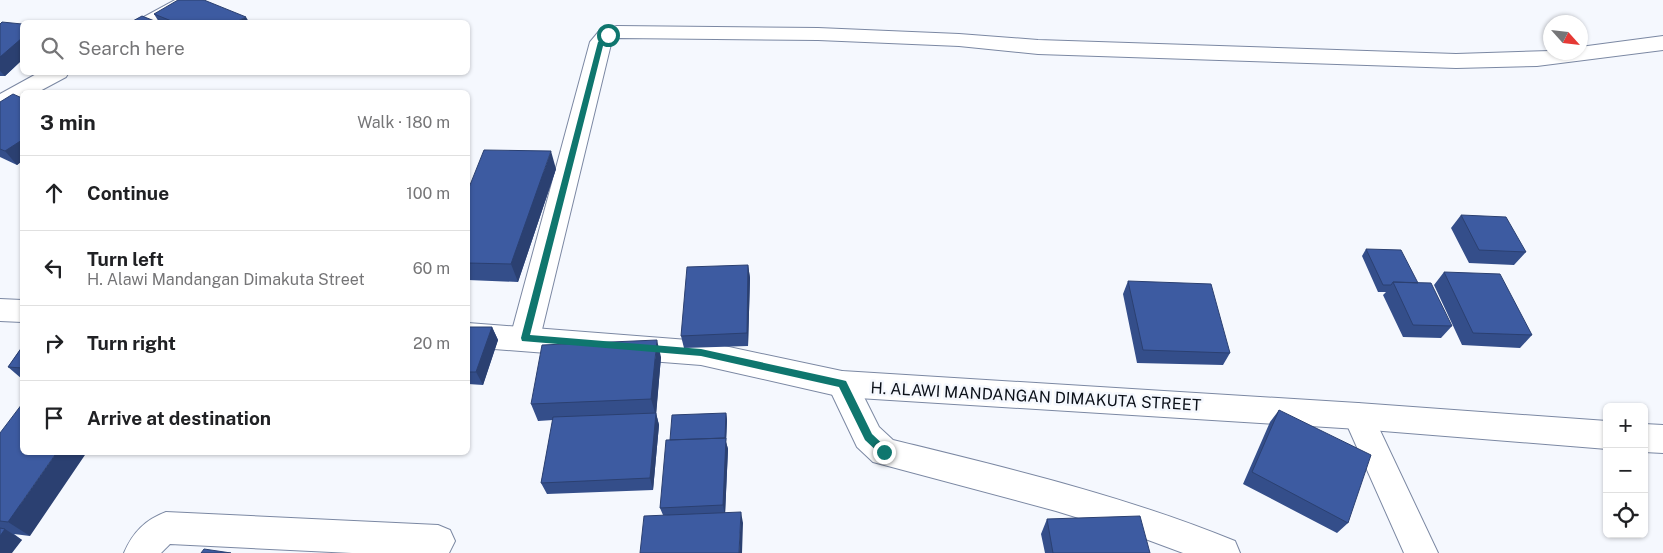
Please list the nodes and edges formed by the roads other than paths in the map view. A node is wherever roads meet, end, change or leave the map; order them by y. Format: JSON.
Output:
{"nodes":[{"id":1,"x":190,"y":0,"type":"edge"},
{"id":2,"x":153,"y":20,"type":"edge"},
{"id":3,"x":1663,"y":43,"type":"edge"},
{"id":4,"x":53,"y":75,"type":"edge"},
{"id":5,"x":25,"y":90,"type":"edge"},
{"id":6,"x":20,"y":93,"type":"edge"},
{"id":7,"x":0,"y":104,"type":"edge"},
{"id":8,"x":0,"y":310,"type":"edge"},
{"id":9,"x":20,"y":311,"type":"edge"},
{"id":10,"x":470,"y":335,"type":"edge"},
{"id":11,"x":525,"y":338,"type":"junction"},
{"id":12,"x":842,"y":384,"type":"junction"},
{"id":13,"x":1358,"y":416,"type":"junction"},
{"id":14,"x":1603,"y":435,"type":"edge"},
{"id":15,"x":1648,"y":438,"type":"edge"},
{"id":16,"x":1663,"y":439,"type":"edge"},
{"id":17,"x":438,"y":541,"type":"dead end"},
{"id":18,"x":141,"y":553,"type":"edge"},
{"id":19,"x":1223,"y":553,"type":"edge"},
{"id":20,"x":1421,"y":553,"type":"edge"}],
"edges":[{"from":1,"to":2,"type":"street"},
{"from":3,"to":11,"type":"street"},
{"from":4,"to":5,"type":"street"},
{"from":6,"to":7,"type":"street"},
{"from":8,"to":9,"type":"street"},
{"from":10,"to":11,"type":"street","name":"H. ALAWI MANDANGAN DIMAKUTA STREET"},
{"from":11,"to":12,"type":"street","name":"H. ALAWI MANDANGAN DIMAKUTA STREET"},
{"from":12,"to":13,"type":"street","name":"H. ALAWI MANDANGAN DIMAKUTA STREET"},
{"from":12,"to":19,"type":"street"},
{"from":13,"to":14,"type":"street","name":"H. ALAWI MANDANGAN DIMAKUTA STREET"},
{"from":13,"to":20,"type":"street"},
{"from":15,"to":16,"type":"street"},
{"from":17,"to":18,"type":"street"}]}
